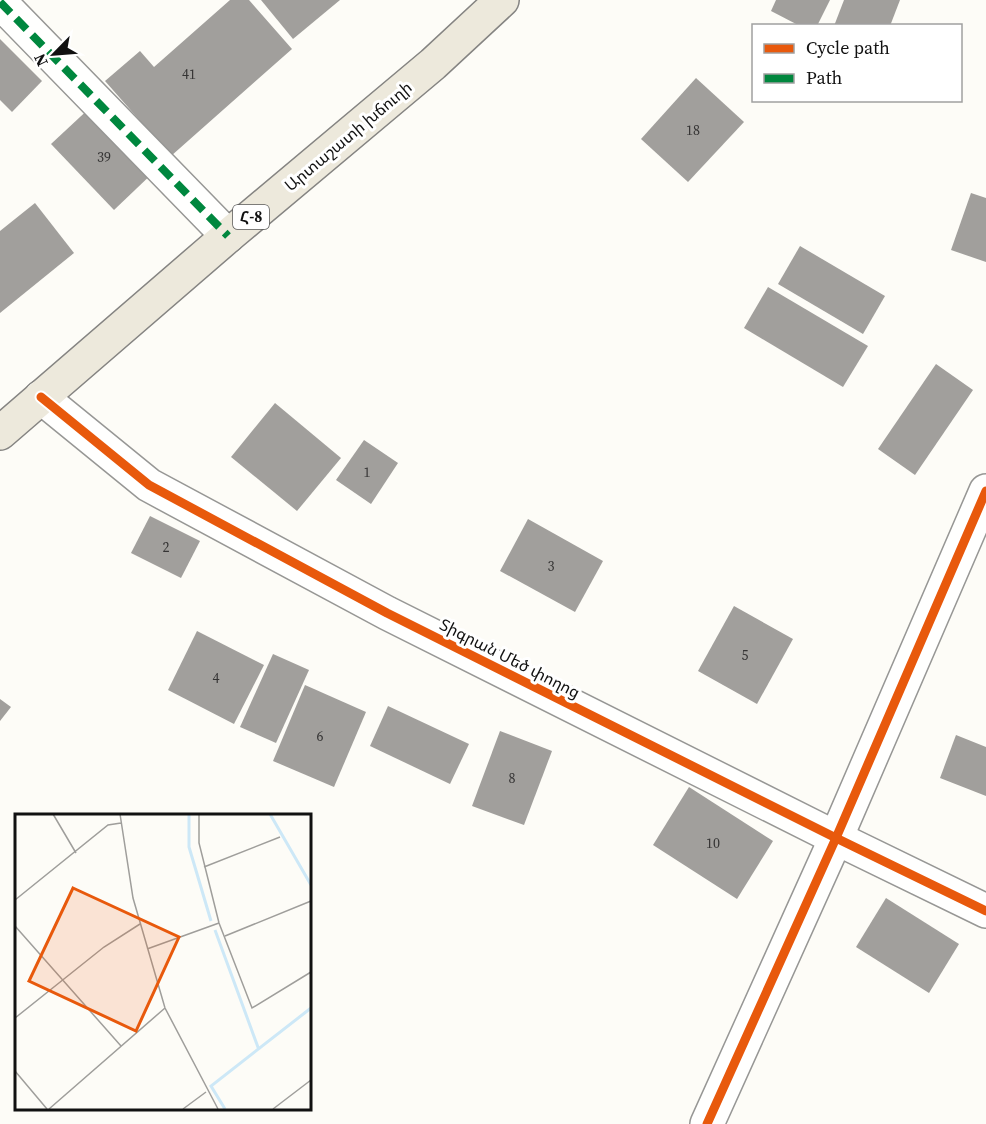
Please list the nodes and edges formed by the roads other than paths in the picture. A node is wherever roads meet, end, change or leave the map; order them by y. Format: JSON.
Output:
{"nodes":[{"id":1,"x":502,"y":0,"type":"edge"},
{"id":2,"x":0,"y":2,"type":"edge"},
{"id":3,"x":228,"y":236,"type":"junction"},
{"id":4,"x":41,"y":398,"type":"junction"},
{"id":5,"x":0,"y":433,"type":"edge"},
{"id":6,"x":986,"y":491,"type":"edge"},
{"id":7,"x":836,"y":838,"type":"junction"},
{"id":8,"x":986,"y":911,"type":"edge"},
{"id":9,"x":707,"y":1124,"type":"edge"}],
"edges":[{"from":1,"to":3,"type":"main road","name":"Արտաշատի խճուղի","number":"Հ-8"},
{"from":2,"to":3,"type":"street"},
{"from":3,"to":4,"type":"main road","name":"Արտաշատի խճուղի","number":"Հ-8"},
{"from":4,"to":5,"type":"main road","name":"Արտաշատի խճուղի","number":"Հ-8"},
{"from":4,"to":7,"type":"street","name":"Տիգրան Մեծ փողոց"},
{"from":6,"to":7,"type":"street"},
{"from":7,"to":8,"type":"street","name":"Տիգրան Մեծ փողոց"},
{"from":7,"to":9,"type":"street"}]}
